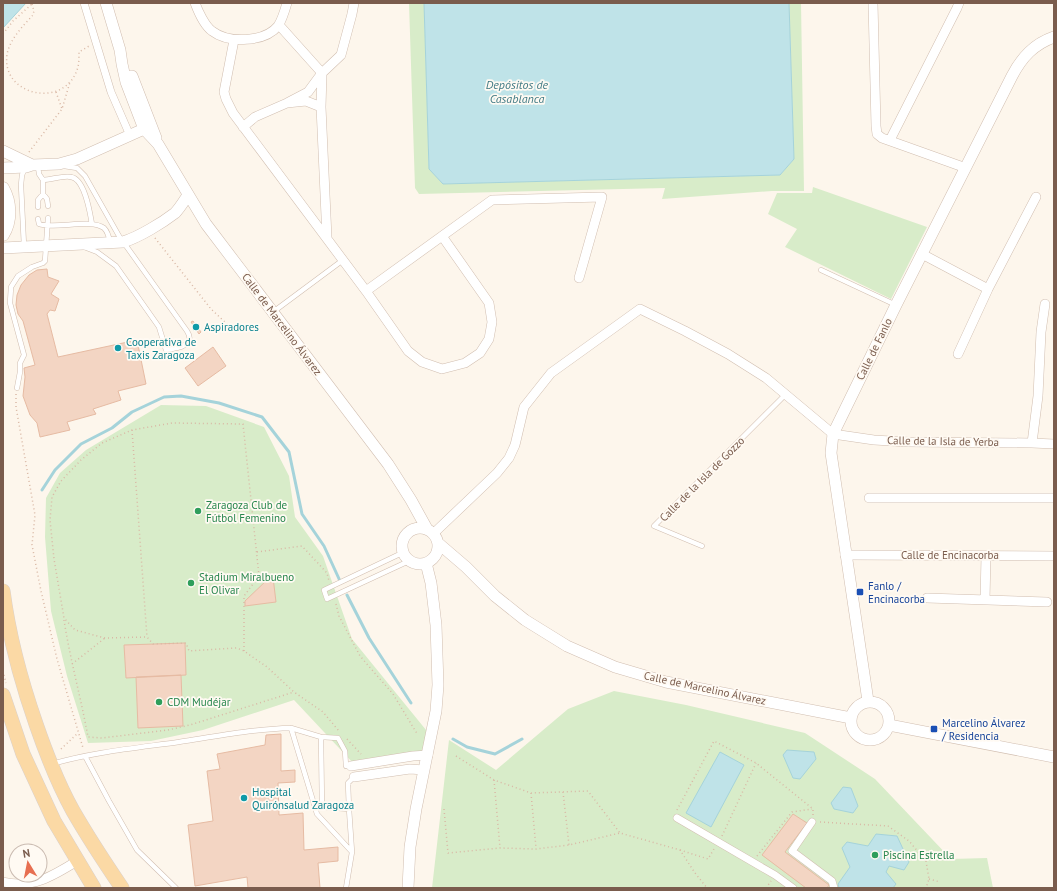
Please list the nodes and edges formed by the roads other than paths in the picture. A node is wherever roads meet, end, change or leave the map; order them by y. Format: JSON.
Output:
{"nodes":[{"id":1,"x":84,"y":3,"type":"edge"},
{"id":2,"x":106,"y":3,"type":"edge"},
{"id":3,"x":195,"y":3,"type":"edge"},
{"id":4,"x":287,"y":3,"type":"edge"},
{"id":5,"x":354,"y":3,"type":"edge"},
{"id":6,"x":873,"y":3,"type":"edge"},
{"id":7,"x":959,"y":3,"type":"edge"},
{"id":8,"x":279,"y":25,"type":"junction"},
{"id":9,"x":1054,"y":37,"type":"edge"},
{"id":10,"x":234,"y":40,"type":"junction"},
{"id":11,"x":120,"y":50,"type":"junction"},
{"id":12,"x":322,"y":73,"type":"junction"},
{"id":13,"x":288,"y":103,"type":"junction"},
{"id":14,"x":321,"y":107,"type":"junction"},
{"id":15,"x":243,"y":127,"type":"junction"},
{"id":16,"x":144,"y":129,"type":"junction"},
{"id":17,"x":128,"y":131,"type":"dead end"},
{"id":18,"x":890,"y":140,"type":"junction"},
{"id":19,"x":158,"y":144,"type":"junction"},
{"id":20,"x":3,"y":151,"type":"edge"},
{"id":21,"x":59,"y":164,"type":"junction"},
{"id":22,"x":32,"y":166,"type":"junction"},
{"id":23,"x":3,"y":168,"type":"edge"},
{"id":24,"x":966,"y":168,"type":"junction"},
{"id":25,"x":42,"y":180,"type":"junction"},
{"id":26,"x":3,"y":188,"type":"edge"},
{"id":27,"x":43,"y":194,"type":"junction"},
{"id":28,"x":188,"y":195,"type":"junction"},
{"id":29,"x":1036,"y":197,"type":"dead end"},
{"id":30,"x":38,"y":206,"type":"dead end"},
{"id":31,"x":48,"y":206,"type":"dead end"},
{"id":32,"x":176,"y":212,"type":"junction"},
{"id":33,"x":198,"y":212,"type":"junction"},
{"id":34,"x":48,"y":218,"type":"dead end"},
{"id":35,"x":38,"y":219,"type":"dead end"},
{"id":36,"x":92,"y":224,"type":"junction"},
{"id":37,"x":113,"y":226,"type":"junction"},
{"id":38,"x":46,"y":227,"type":"junction"},
{"id":39,"x":104,"y":228,"type":"junction"},
{"id":40,"x":3,"y":235,"type":"edge"},
{"id":41,"x":442,"y":236,"type":"junction"},
{"id":42,"x":327,"y":238,"type":"junction"},
{"id":43,"x":110,"y":242,"type":"junction"},
{"id":44,"x":123,"y":242,"type":"junction"},
{"id":45,"x":45,"y":245,"type":"junction"},
{"id":46,"x":75,"y":245,"type":"junction"},
{"id":47,"x":24,"y":247,"type":"junction"},
{"id":48,"x":3,"y":248,"type":"edge"},
{"id":49,"x":922,"y":254,"type":"junction"},
{"id":50,"x":343,"y":260,"type":"junction"},
{"id":51,"x":821,"y":270,"type":"dead end"},
{"id":52,"x":580,"y":278,"type":"dead end"},
{"id":53,"x":988,"y":289,"type":"junction"},
{"id":54,"x":366,"y":292,"type":"junction"},
{"id":55,"x":1045,"y":304,"type":"dead end"},
{"id":56,"x":896,"y":305,"type":"junction"},
{"id":57,"x":273,"y":312,"type":"junction"},
{"id":58,"x":958,"y":354,"type":"dead end"},
{"id":59,"x":17,"y":388,"type":"road end"},
{"id":60,"x":786,"y":394,"type":"junction"},
{"id":61,"x":833,"y":434,"type":"junction"},
{"id":62,"x":1032,"y":442,"type":"junction"},
{"id":63,"x":1054,"y":444,"type":"edge"},
{"id":64,"x":870,"y":498,"type":"dead end"},
{"id":65,"x":1054,"y":498,"type":"edge"},
{"id":66,"x":411,"y":500,"type":"junction"},
{"id":67,"x":414,"y":528,"type":"junction"},
{"id":68,"x":433,"y":535,"type":"junction"},
{"id":69,"x":702,"y":546,"type":"dead end"},
{"id":70,"x":436,"y":555,"type":"junction"},
{"id":71,"x":452,"y":555,"type":"junction"},
{"id":72,"x":845,"y":555,"type":"junction"},
{"id":73,"x":986,"y":556,"type":"junction"},
{"id":74,"x":1054,"y":556,"type":"edge"},
{"id":75,"x":406,"y":557,"type":"junction"},
{"id":76,"x":426,"y":563,"type":"junction"},
{"id":77,"x":3,"y":591,"type":"edge"},
{"id":78,"x":927,"y":598,"type":"dead end"},
{"id":79,"x":986,"y":600,"type":"junction"},
{"id":80,"x":1047,"y":602,"type":"dead end"},
{"id":81,"x":3,"y":694,"type":"edge"},
{"id":82,"x":868,"y":701,"type":"junction"},
{"id":83,"x":851,"y":718,"type":"junction"},
{"id":84,"x":889,"y":724,"type":"junction"},
{"id":85,"x":292,"y":728,"type":"junction"},
{"id":86,"x":321,"y":736,"type":"junction"},
{"id":87,"x":428,"y":755,"type":"junction"},
{"id":88,"x":85,"y":756,"type":"junction"},
{"id":89,"x":1054,"y":757,"type":"edge"},
{"id":90,"x":51,"y":764,"type":"junction"},
{"id":91,"x":351,"y":766,"type":"joint"},
{"id":92,"x":424,"y":770,"type":"junction"},
{"id":93,"x":354,"y":777,"type":"joint"},
{"id":94,"x":349,"y":809,"type":"junction"},
{"id":95,"x":677,"y":818,"type":"road end"},
{"id":96,"x":812,"y":822,"type":"road end"},
{"id":97,"x":352,"y":852,"type":"junction"},
{"id":98,"x":77,"y":861,"type":"junction"},
{"id":99,"x":3,"y":882,"type":"edge"},
{"id":100,"x":94,"y":888,"type":"edge"},
{"id":101,"x":122,"y":888,"type":"edge"},
{"id":102,"x":176,"y":888,"type":"edge"},
{"id":103,"x":346,"y":888,"type":"edge"},
{"id":104,"x":408,"y":888,"type":"edge"},
{"id":105,"x":793,"y":888,"type":"edge"},
{"id":106,"x":834,"y":888,"type":"edge"}],
"edges":[{"from":1,"to":17,"type":"street"},
{"from":2,"to":11,"type":"street","name":"Calle de Marcelino Álvarez"},
{"from":3,"to":10,"type":"street"},
{"from":4,"to":8,"type":"street"},
{"from":5,"to":12,"type":"street"},
{"from":6,"to":18,"type":"street"},
{"from":7,"to":18,"type":"street"},
{"from":8,"to":10,"type":"street"},
{"from":8,"to":12,"type":"street"},
{"from":9,"to":24,"type":"street","name":"Calle de Fanlo"},
{"from":10,"to":15,"type":"street"},
{"from":11,"to":16,"type":"street","name":"Calle de Marcelino Álvarez"},
{"from":11,"to":19,"type":"street","name":"Calle de Marcelino Álvarez"},
{"from":12,"to":13,"type":"street"},
{"from":12,"to":14,"type":"street"},
{"from":13,"to":14,"type":"street"},
{"from":13,"to":15,"type":"street"},
{"from":14,"to":42,"type":"street"},
{"from":15,"to":42,"type":"street"},
{"from":16,"to":19,"type":"street","name":"Calle de Marcelino Álvarez"},
{"from":16,"to":21,"type":"street"},
{"from":18,"to":24,"type":"street"},
{"from":19,"to":28,"type":"street","name":"Calle de Marcelino Álvarez"},
{"from":20,"to":22,"type":"street"},
{"from":21,"to":22,"type":"street"},
{"from":21,"to":37,"type":"lane"},
{"from":22,"to":23,"type":"street"},
{"from":22,"to":25,"type":"lane"},
{"from":22,"to":47,"type":"lane"},
{"from":24,"to":49,"type":"street","name":"Calle de Fanlo"},
{"from":25,"to":27,"type":"lane"},
{"from":25,"to":36,"type":"lane"},
{"from":26,"to":40,"type":"main road"},
{"from":27,"to":30,"type":"lane"},
{"from":27,"to":31,"type":"lane"},
{"from":28,"to":32,"type":"street"},
{"from":28,"to":33,"type":"street","name":"Calle de Marcelino Álvarez"},
{"from":29,"to":53,"type":"street"},
{"from":32,"to":33,"type":"street"},
{"from":32,"to":44,"type":"street"},
{"from":33,"to":57,"type":"street","name":"Calle de Marcelino Álvarez"},
{"from":34,"to":38,"type":"lane"},
{"from":35,"to":38,"type":"lane"},
{"from":36,"to":38,"type":"lane"},
{"from":36,"to":39,"type":"lane"},
{"from":37,"to":39,"type":"lane"},
{"from":37,"to":44,"type":"lane"},
{"from":38,"to":45,"type":"lane"},
{"from":39,"to":43,"type":"lane"},
{"from":41,"to":52,"type":"street"},
{"from":41,"to":54,"type":"street"},
{"from":41,"to":54,"type":"street"},
{"from":42,"to":50,"type":"street"},
{"from":43,"to":44,"type":"street"},
{"from":43,"to":46,"type":"street"},
{"from":44,"to":46,"type":"lane"},
{"from":45,"to":46,"type":"street"},
{"from":45,"to":47,"type":"street"},
{"from":45,"to":59,"type":"lane"},
{"from":47,"to":48,"type":"street"},
{"from":49,"to":53,"type":"street"},
{"from":49,"to":56,"type":"street","name":"Calle de Fanlo"},
{"from":50,"to":54,"type":"street"},
{"from":50,"to":57,"type":"lane"},
{"from":51,"to":56,"type":"lane"},
{"from":53,"to":58,"type":"street"},
{"from":55,"to":62,"type":"street"},
{"from":56,"to":61,"type":"street","name":"Calle de Fanlo"},
{"from":57,"to":66,"type":"street","name":"Calle de Marcelino Álvarez"},
{"from":60,"to":61,"type":"street"},
{"from":60,"to":68,"type":"street"},
{"from":60,"to":69,"type":"lane","name":"Calle de la Isla de Gozzo"},
{"from":61,"to":62,"type":"street","name":"Calle de la Isla de Yerba"},
{"from":61,"to":72,"type":"street","name":"Calle de Fanlo"},
{"from":62,"to":63,"type":"street","name":"Calle de la Isla de Yerba"},
{"from":64,"to":65,"type":"street"},
{"from":66,"to":67,"type":"street","name":"Calle de Marcelino Álvarez"},
{"from":66,"to":68,"type":"street","name":"Calle de Marcelino Álvarez"},
{"from":67,"to":68,"type":"street"},
{"from":67,"to":75,"type":"street"},
{"from":68,"to":70,"type":"street"},
{"from":68,"to":71,"type":"street","name":"Calle de Marcelino Álvarez"},
{"from":70,"to":71,"type":"street"},
{"from":70,"to":76,"type":"street"},
{"from":71,"to":83,"type":"street","name":"Calle de Marcelino Álvarez"},
{"from":72,"to":73,"type":"street","name":"Calle de Encinacorba"},
{"from":72,"to":82,"type":"street","name":"Calle de Fanlo"},
{"from":73,"to":74,"type":"street","name":"Calle de Encinacorba"},
{"from":73,"to":79,"type":"street"},
{"from":75,"to":75,"type":"lane"},
{"from":75,"to":76,"type":"street"},
{"from":76,"to":87,"type":"street"},
{"from":77,"to":90,"type":"main road"},
{"from":78,"to":79,"type":"street"},
{"from":79,"to":80,"type":"street"},
{"from":81,"to":98,"type":"main road"},
{"from":82,"to":83,"type":"street"},
{"from":82,"to":84,"type":"street"},
{"from":83,"to":84,"type":"street"},
{"from":84,"to":89,"type":"street"},
{"from":85,"to":86,"type":"lane"},
{"from":85,"to":88,"type":"lane"},
{"from":85,"to":97,"type":"lane"},
{"from":86,"to":91,"type":"lane"},
{"from":86,"to":94,"type":"lane"},
{"from":87,"to":91,"type":"street"},
{"from":87,"to":92,"type":"street"},
{"from":88,"to":90,"type":"lane"},
{"from":88,"to":102,"type":"lane"},
{"from":90,"to":101,"type":"main road"},
{"from":92,"to":93,"type":"street"},
{"from":92,"to":104,"type":"street"},
{"from":93,"to":94,"type":"lane"},
{"from":94,"to":97,"type":"lane"},
{"from":95,"to":105,"type":"street"},
{"from":96,"to":106,"type":"street"},
{"from":97,"to":103,"type":"lane"},
{"from":98,"to":99,"type":"street"},
{"from":98,"to":100,"type":"main road"}]}
